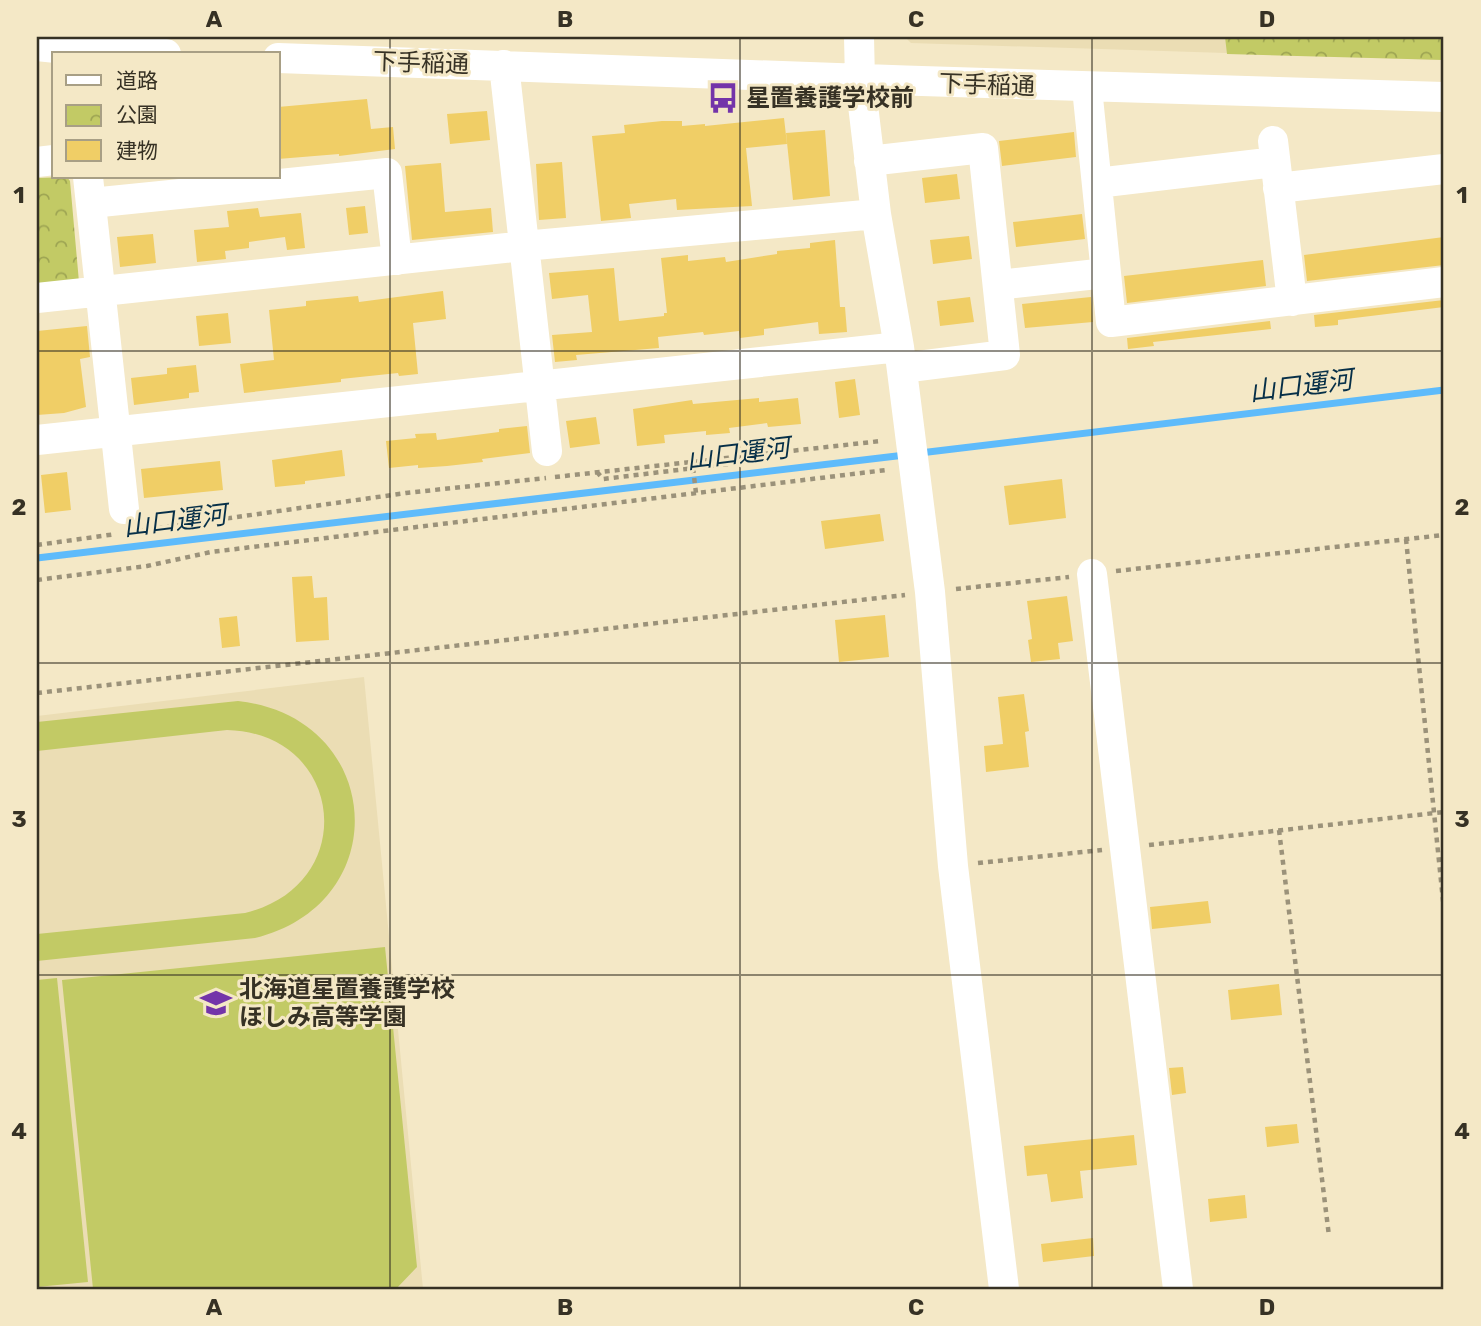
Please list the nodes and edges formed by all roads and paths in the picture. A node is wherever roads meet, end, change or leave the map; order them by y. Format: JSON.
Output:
{"nodes":[{"id":1,"x":859,"y":37,"type":"edge"},
{"id":2,"x":37,"y":46,"type":"edge"},
{"id":3,"x":84,"y":47,"type":"edge"},
{"id":4,"x":385,"y":49,"type":"edge"},
{"id":5,"x":143,"y":52,"type":"edge"},
{"id":6,"x":280,"y":58,"type":"edge"},
{"id":7,"x":505,"y":65,"type":"junction"},
{"id":8,"x":860,"y":80,"type":"junction"},
{"id":9,"x":1087,"y":88,"type":"junction"},
{"id":10,"x":1444,"y":97,"type":"edge"},
{"id":11,"x":869,"y":161,"type":"junction"},
{"id":12,"x":1275,"y":164,"type":"junction"},
{"id":13,"x":1444,"y":169,"type":"edge"},
{"id":14,"x":1097,"y":183,"type":"junction"},
{"id":15,"x":90,"y":190,"type":"edge"},
{"id":16,"x":876,"y":214,"type":"junction"},
{"id":17,"x":524,"y":246,"type":"junction"},
{"id":18,"x":397,"y":260,"type":"junction"},
{"id":19,"x":1106,"y":273,"type":"junction"},
{"id":20,"x":1444,"y":282,"type":"edge"},
{"id":21,"x":998,"y":285,"type":"junction"},
{"id":22,"x":101,"y":291,"type":"junction"},
{"id":23,"x":37,"y":298,"type":"edge"},
{"id":24,"x":1292,"y":300,"type":"junction"},
{"id":25,"x":901,"y":358,"type":"junction"},
{"id":26,"x":539,"y":385,"type":"junction"},
{"id":27,"x":117,"y":431,"type":"junction"},
{"id":28,"x":37,"y":440,"type":"edge"},
{"id":29,"x":896,"y":440,"type":"junction"},
{"id":30,"x":547,"y":451,"type":"dead end"},
{"id":31,"x":730,"y":458,"type":"junction"},
{"id":32,"x":693,"y":468,"type":"junction"},
{"id":33,"x":900,"y":470,"type":"junction"},
{"id":34,"x":597,"y":472,"type":"junction"},
{"id":35,"x":696,"y":493,"type":"junction"},
{"id":36,"x":125,"y":525,"type":"junction"},
{"id":37,"x":1444,"y":535,"type":"edge"},
{"id":38,"x":1406,"y":539,"type":"junction"},
{"id":39,"x":37,"y":545,"type":"edge"},
{"id":40,"x":1092,"y":574,"type":"junction"},
{"id":41,"x":37,"y":580,"type":"edge"},
{"id":42,"x":930,"y":592,"type":"junction"},
{"id":43,"x":37,"y":693,"type":"edge"},
{"id":44,"x":1444,"y":812,"type":"edge"},
{"id":45,"x":1433,"y":813,"type":"junction"},
{"id":46,"x":1279,"y":830,"type":"junction"},
{"id":47,"x":1126,"y":847,"type":"junction"},
{"id":48,"x":953,"y":866,"type":"junction"},
{"id":49,"x":1444,"y":910,"type":"edge"},
{"id":50,"x":1329,"y":1236,"type":"dead end"},
{"id":51,"x":1004,"y":1289,"type":"edge"},
{"id":52,"x":1178,"y":1289,"type":"edge"}],
"edges":[{"from":1,"to":8,"type":"street"},
{"from":2,"to":3,"type":"street"},
{"from":3,"to":5,"type":"street"},
{"from":4,"to":6,"type":"street","name":"下手稲通"},
{"from":4,"to":7,"type":"street","name":"下手稲通"},
{"from":7,"to":8,"type":"street","name":"下手稲通"},
{"from":7,"to":17,"type":"street"},
{"from":8,"to":9,"type":"street","name":"下手稲通"},
{"from":8,"to":11,"type":"street"},
{"from":9,"to":10,"type":"street","name":"下手稲通"},
{"from":9,"to":14,"type":"street"},
{"from":11,"to":16,"type":"street"},
{"from":11,"to":21,"type":"street"},
{"from":12,"to":13,"type":"street"},
{"from":12,"to":14,"type":"street"},
{"from":12,"to":24,"type":"street"},
{"from":14,"to":19,"type":"street"},
{"from":15,"to":18,"type":"street"},
{"from":15,"to":22,"type":"street"},
{"from":16,"to":17,"type":"street"},
{"from":16,"to":25,"type":"street"},
{"from":17,"to":18,"type":"street"},
{"from":17,"to":26,"type":"street"},
{"from":18,"to":22,"type":"street"},
{"from":19,"to":21,"type":"street"},
{"from":19,"to":24,"type":"street"},
{"from":20,"to":24,"type":"street"},
{"from":21,"to":25,"type":"street"},
{"from":22,"to":23,"type":"street"},
{"from":22,"to":27,"type":"street"},
{"from":25,"to":26,"type":"street"},
{"from":25,"to":29,"type":"street"},
{"from":26,"to":27,"type":"street"},
{"from":26,"to":30,"type":"street"},
{"from":27,"to":28,"type":"street"},
{"from":27,"to":36,"type":"street"},
{"from":29,"to":31,"type":"path"},
{"from":29,"to":33,"type":"street"},
{"from":31,"to":32,"type":"path"},
{"from":31,"to":34,"type":"path"},
{"from":32,"to":34,"type":"path"},
{"from":32,"to":35,"type":"path"},
{"from":33,"to":35,"type":"path"},
{"from":33,"to":42,"type":"street"},
{"from":34,"to":36,"type":"path"},
{"from":35,"to":41,"type":"path"},
{"from":36,"to":39,"type":"path"},
{"from":37,"to":38,"type":"path"},
{"from":38,"to":40,"type":"path"},
{"from":38,"to":45,"type":"path"},
{"from":40,"to":42,"type":"path"},
{"from":40,"to":47,"type":"street"},
{"from":42,"to":43,"type":"path"},
{"from":42,"to":48,"type":"street"},
{"from":44,"to":45,"type":"path"},
{"from":45,"to":46,"type":"path"},
{"from":45,"to":49,"type":"path"},
{"from":46,"to":47,"type":"path"},
{"from":46,"to":50,"type":"path"},
{"from":47,"to":48,"type":"path"},
{"from":47,"to":52,"type":"street"},
{"from":48,"to":51,"type":"street"}]}
